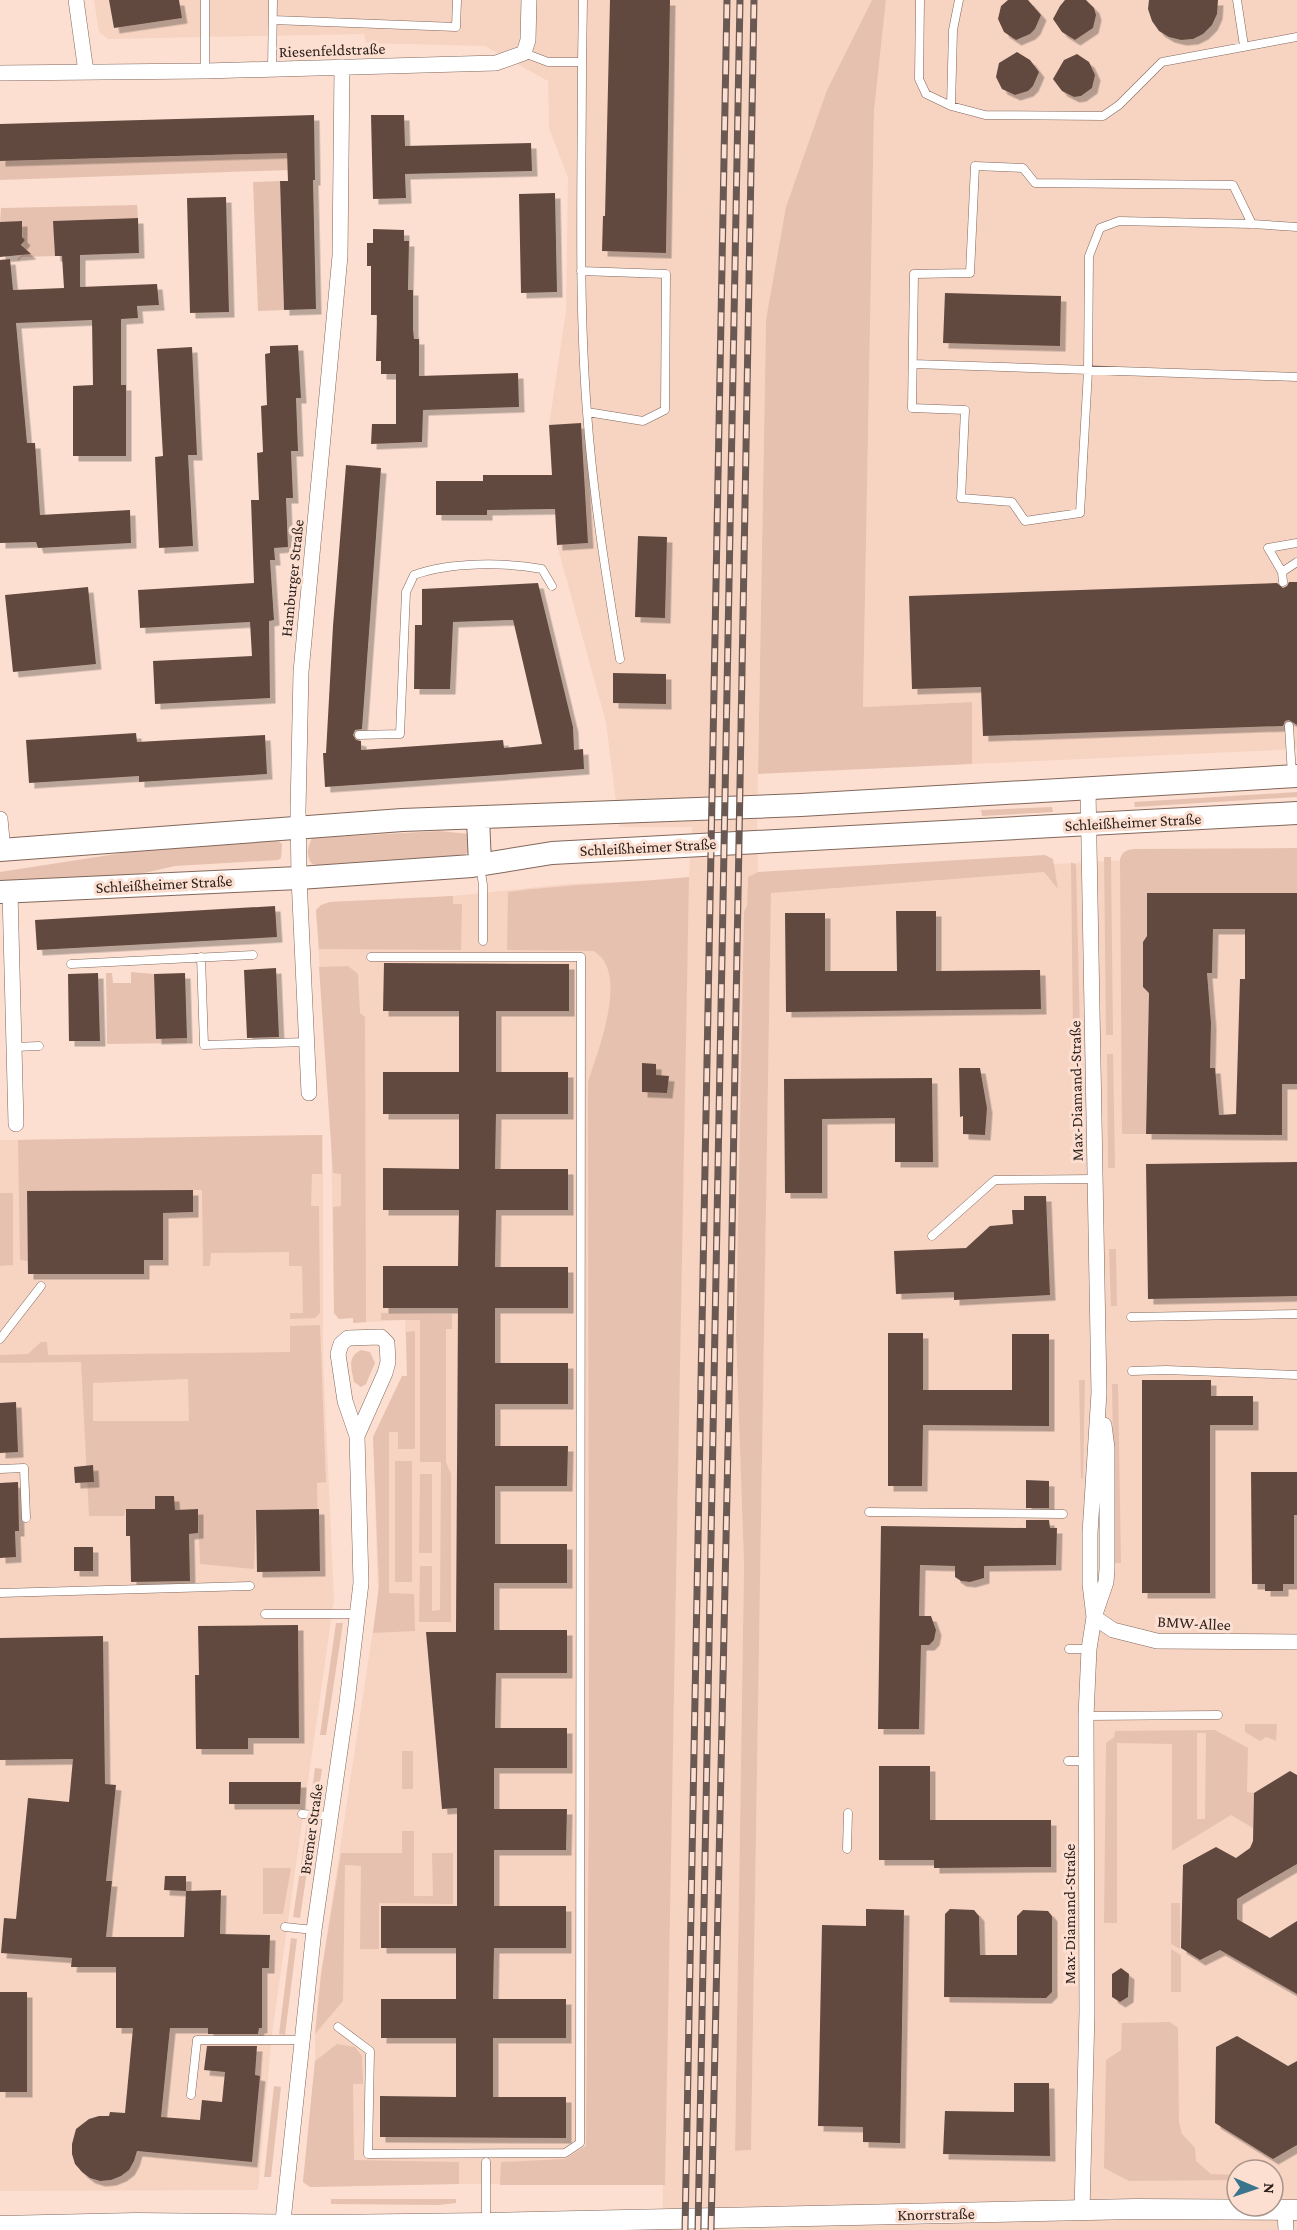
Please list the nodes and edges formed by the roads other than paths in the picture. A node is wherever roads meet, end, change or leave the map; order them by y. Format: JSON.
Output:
{"nodes":[{"id":1,"x":76,"y":0,"type":"edge"},
{"id":2,"x":205,"y":0,"type":"edge"},
{"id":3,"x":273,"y":0,"type":"edge"},
{"id":4,"x":457,"y":0,"type":"edge"},
{"id":5,"x":529,"y":0,"type":"edge"},
{"id":6,"x":583,"y":0,"type":"edge"},
{"id":7,"x":920,"y":0,"type":"edge"},
{"id":8,"x":959,"y":0,"type":"edge"},
{"id":9,"x":1236,"y":0,"type":"edge"},
{"id":10,"x":273,"y":20,"type":"junction"},
{"id":11,"x":1297,"y":37,"type":"edge"},
{"id":12,"x":1244,"y":46,"type":"junction"},
{"id":13,"x":524,"y":53,"type":"junction"},
{"id":14,"x":582,"y":62,"type":"junction"},
{"id":15,"x":342,"y":67,"type":"junction"},
{"id":16,"x":272,"y":69,"type":"junction"},
{"id":17,"x":205,"y":71,"type":"junction"},
{"id":18,"x":86,"y":72,"type":"junction"},
{"id":19,"x":0,"y":73,"type":"edge"},
{"id":20,"x":951,"y":106,"type":"junction"},
{"id":21,"x":1252,"y":224,"type":"junction"},
{"id":22,"x":1297,"y":227,"type":"edge"},
{"id":23,"x":581,"y":271,"type":"junction"},
{"id":24,"x":912,"y":364,"type":"junction"},
{"id":25,"x":1088,"y":371,"type":"junction"},
{"id":26,"x":1297,"y":377,"type":"edge"},
{"id":27,"x":587,"y":412,"type":"junction"},
{"id":28,"x":1297,"y":543,"type":"edge"},
{"id":29,"x":1297,"y":562,"type":"edge"},
{"id":30,"x":1282,"y":572,"type":"junction"},
{"id":31,"x":1282,"y":582,"type":"dead end"},
{"id":32,"x":552,"y":586,"type":"dead end"},
{"id":33,"x":620,"y":660,"type":"dead end"},
{"id":34,"x":1289,"y":726,"type":"dead end"},
{"id":35,"x":358,"y":735,"type":"dead end"},
{"id":36,"x":1294,"y":776,"type":"edge"},
{"id":37,"x":1088,"y":789,"type":"junction"},
{"id":38,"x":1297,"y":813,"type":"edge"},
{"id":39,"x":478,"y":818,"type":"junction"},
{"id":40,"x":0,"y":819,"type":"edge"},
{"id":41,"x":1087,"y":824,"type":"junction"},
{"id":42,"x":298,"y":827,"type":"junction"},
{"id":43,"x":2,"y":850,"type":"edge"},
{"id":44,"x":480,"y":864,"type":"junction"},
{"id":45,"x":299,"y":878,"type":"junction"},
{"id":46,"x":5,"y":892,"type":"edge"},
{"id":47,"x":483,"y":941,"type":"dead end"},
{"id":48,"x":253,"y":955,"type":"dead end"},
{"id":49,"x":201,"y":957,"type":"junction"},
{"id":50,"x":371,"y":957,"type":"dead end"},
{"id":51,"x":71,"y":964,"type":"dead end"},
{"id":52,"x":308,"y":1042,"type":"junction"},
{"id":53,"x":39,"y":1046,"type":"dead end"},
{"id":54,"x":15,"y":1047,"type":"junction"},
{"id":55,"x":309,"y":1093,"type":"dead end"},
{"id":56,"x":16,"y":1124,"type":"dead end"},
{"id":57,"x":1095,"y":1179,"type":"junction"},
{"id":58,"x":932,"y":1236,"type":"dead end"},
{"id":59,"x":41,"y":1286,"type":"dead end"},
{"id":60,"x":1297,"y":1314,"type":"edge"},
{"id":61,"x":1131,"y":1317,"type":"dead end"},
{"id":62,"x":0,"y":1339,"type":"edge"},
{"id":63,"x":1132,"y":1371,"type":"dead end"},
{"id":64,"x":1297,"y":1375,"type":"edge"},
{"id":65,"x":357,"y":1436,"type":"junction"},
{"id":66,"x":0,"y":1469,"type":"edge"},
{"id":67,"x":869,"y":1512,"type":"dead end"},
{"id":68,"x":1063,"y":1514,"type":"dead end"},
{"id":69,"x":26,"y":1518,"type":"dead end"},
{"id":70,"x":250,"y":1586,"type":"dead end"},
{"id":71,"x":0,"y":1593,"type":"edge"},
{"id":72,"x":265,"y":1614,"type":"dead end"},
{"id":73,"x":359,"y":1614,"type":"junction"},
{"id":74,"x":1094,"y":1617,"type":"junction"},
{"id":75,"x":1297,"y":1642,"type":"edge"},
{"id":76,"x":1068,"y":1649,"type":"dead end"},
{"id":77,"x":1089,"y":1649,"type":"junction"},
{"id":78,"x":1218,"y":1715,"type":"dead end"},
{"id":79,"x":1086,"y":1716,"type":"junction"},
{"id":80,"x":1068,"y":1761,"type":"dead end"},
{"id":81,"x":1087,"y":1761,"type":"junction"},
{"id":82,"x":848,"y":1813,"type":"dead end"},
{"id":83,"x":302,"y":1814,"type":"dead end"},
{"id":84,"x":331,"y":1816,"type":"junction"},
{"id":85,"x":847,"y":1849,"type":"dead end"},
{"id":86,"x":285,"y":1927,"type":"dead end"},
{"id":87,"x":314,"y":1930,"type":"junction"},
{"id":88,"x":338,"y":2027,"type":"dead end"},
{"id":89,"x":301,"y":2040,"type":"junction"},
{"id":90,"x":191,"y":2095,"type":"dead end"},
{"id":91,"x":486,"y":2162,"type":"dead end"},
{"id":92,"x":1291,"y":2210,"type":"edge"},
{"id":93,"x":1083,"y":2211,"type":"junction"},
{"id":94,"x":486,"y":2223,"type":"junction"},
{"id":95,"x":0,"y":2226,"type":"edge"},
{"id":96,"x":282,"y":2228,"type":"edge"},
{"id":97,"x":1286,"y":2230,"type":"edge"}],
"edges":[{"from":1,"to":18,"type":"street"},
{"from":2,"to":17,"type":"lane"},
{"from":3,"to":10,"type":"lane"},
{"from":4,"to":10,"type":"lane"},
{"from":5,"to":13,"type":"street"},
{"from":6,"to":14,"type":"lane"},
{"from":7,"to":20,"type":"lane"},
{"from":8,"to":20,"type":"lane"},
{"from":9,"to":12,"type":"lane"},
{"from":10,"to":16,"type":"lane"},
{"from":11,"to":12,"type":"lane"},
{"from":12,"to":20,"type":"lane"},
{"from":13,"to":14,"type":"lane"},
{"from":13,"to":15,"type":"street","name":"Riesenfeldstraße"},
{"from":14,"to":23,"type":"lane"},
{"from":15,"to":16,"type":"street","name":"Riesenfeldstraße"},
{"from":15,"to":42,"type":"street","name":"Hamburger Straße"},
{"from":16,"to":17,"type":"street","name":"Riesenfeldstraße"},
{"from":17,"to":18,"type":"street","name":"Riesenfeldstraße"},
{"from":18,"to":19,"type":"street","name":"Riesenfeldstraße"},
{"from":21,"to":22,"type":"lane"},
{"from":21,"to":24,"type":"lane"},
{"from":21,"to":25,"type":"lane"},
{"from":23,"to":27,"type":"lane"},
{"from":23,"to":27,"type":"lane"},
{"from":24,"to":25,"type":"lane"},
{"from":24,"to":25,"type":"lane"},
{"from":25,"to":26,"type":"lane"},
{"from":27,"to":33,"type":"lane"},
{"from":28,"to":30,"type":"lane"},
{"from":29,"to":30,"type":"lane"},
{"from":30,"to":31,"type":"lane"},
{"from":32,"to":35,"type":"lane"},
{"from":34,"to":36,"type":"lane"},
{"from":36,"to":37,"type":"main road"},
{"from":37,"to":39,"type":"main road"},
{"from":37,"to":41,"type":"street","name":"Max-Diamand-Straße"},
{"from":38,"to":41,"type":"main road","name":"Schleißheimer Straße"},
{"from":39,"to":42,"type":"main road"},
{"from":39,"to":44,"type":"main road"},
{"from":40,"to":43,"type":"street"},
{"from":41,"to":44,"type":"main road","name":"Schleißheimer Straße"},
{"from":41,"to":57,"type":"street","name":"Max-Diamand-Straße"},
{"from":42,"to":43,"type":"main road"},
{"from":42,"to":45,"type":"street","name":"Hamburger Straße"},
{"from":44,"to":45,"type":"main road","name":"Schleißheimer Straße"},
{"from":44,"to":47,"type":"lane"},
{"from":45,"to":46,"type":"main road","name":"Schleißheimer Straße"},
{"from":45,"to":52,"type":"street","name":"Hamburger Straße"},
{"from":46,"to":54,"type":"street"},
{"from":48,"to":49,"type":"lane"},
{"from":49,"to":51,"type":"lane"},
{"from":49,"to":52,"type":"lane"},
{"from":50,"to":88,"type":"lane"},
{"from":52,"to":55,"type":"street","name":"Hamburger Straße"},
{"from":53,"to":54,"type":"lane"},
{"from":54,"to":56,"type":"street"},
{"from":57,"to":58,"type":"lane"},
{"from":57,"to":74,"type":"street","name":"Max-Diamand-Straße"},
{"from":59,"to":62,"type":"lane"},
{"from":60,"to":61,"type":"lane"},
{"from":63,"to":64,"type":"lane"},
{"from":65,"to":65,"type":"street","name":"Bremer Straße"},
{"from":65,"to":73,"type":"street","name":"Bremer Straße"},
{"from":66,"to":69,"type":"lane"},
{"from":67,"to":68,"type":"lane"},
{"from":70,"to":71,"type":"lane"},
{"from":72,"to":73,"type":"lane"},
{"from":73,"to":84,"type":"street","name":"Bremer Straße"},
{"from":74,"to":75,"type":"street","name":"BMW-Allee"},
{"from":74,"to":77,"type":"street","name":"Max-Diamand-Straße"},
{"from":76,"to":77,"type":"lane"},
{"from":77,"to":79,"type":"street","name":"Max-Diamand-Straße"},
{"from":78,"to":79,"type":"lane"},
{"from":79,"to":81,"type":"street","name":"Max-Diamand-Straße"},
{"from":80,"to":81,"type":"lane"},
{"from":81,"to":93,"type":"street","name":"Max-Diamand-Straße"},
{"from":82,"to":85,"type":"lane"},
{"from":83,"to":84,"type":"lane"},
{"from":84,"to":87,"type":"street","name":"Bremer Straße"},
{"from":86,"to":87,"type":"lane"},
{"from":87,"to":89,"type":"street","name":"Bremer Straße"},
{"from":89,"to":90,"type":"lane"},
{"from":89,"to":96,"type":"street","name":"Bremer Straße"},
{"from":91,"to":94,"type":"lane"},
{"from":92,"to":93,"type":"street","name":"Knorrstraße"},
{"from":92,"to":97,"type":"street"},
{"from":93,"to":94,"type":"street","name":"Knorrstraße"},
{"from":94,"to":96,"type":"street","name":"Knorrstraße"},
{"from":95,"to":96,"type":"street","name":"Knorrstraße"}]}
